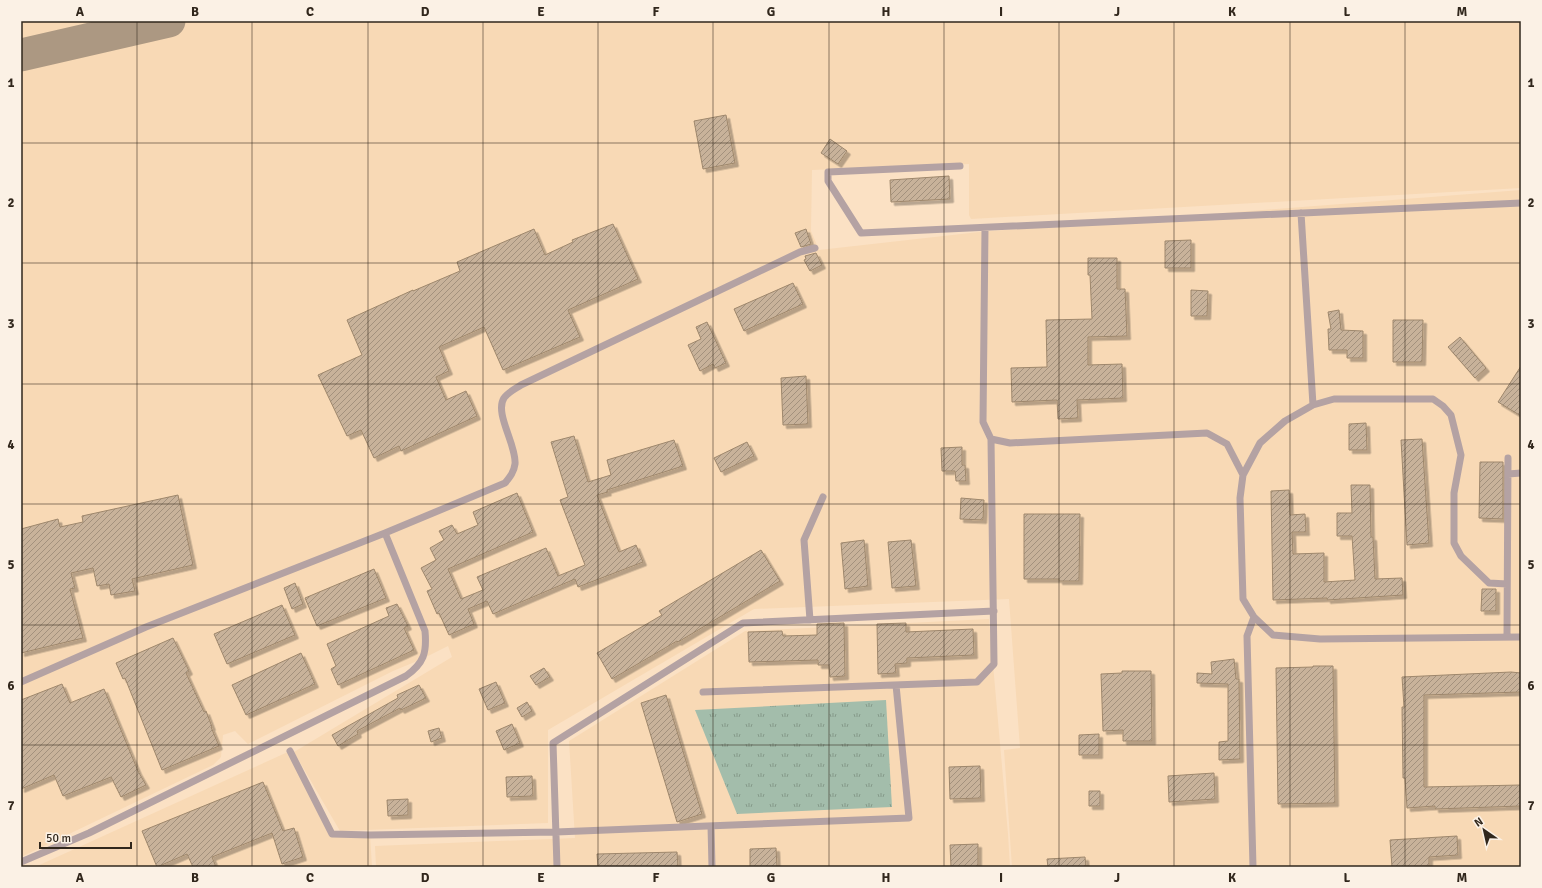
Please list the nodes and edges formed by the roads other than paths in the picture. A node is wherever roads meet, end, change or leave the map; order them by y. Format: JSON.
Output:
{"nodes":[{"id":1,"x":960,"y":166,"type":"dead end"},
{"id":2,"x":1521,"y":203,"type":"edge"},
{"id":3,"x":1301,"y":213,"type":"junction"},
{"id":4,"x":985,"y":228,"type":"junction"},
{"id":5,"x":815,"y":248,"type":"dead end"},
{"id":6,"x":1313,"y":405,"type":"junction"},
{"id":7,"x":991,"y":439,"type":"junction"},
{"id":8,"x":1508,"y":458,"type":"dead end"},
{"id":9,"x":1521,"y":473,"type":"edge"},
{"id":10,"x":1508,"y":474,"type":"junction"},
{"id":11,"x":1243,"y":475,"type":"junction"},
{"id":12,"x":822,"y":497,"type":"dead end"},
{"id":13,"x":385,"y":533,"type":"junction"},
{"id":14,"x":1507,"y":584,"type":"junction"},
{"id":15,"x":994,"y":611,"type":"junction"},
{"id":16,"x":1254,"y":617,"type":"junction"},
{"id":17,"x":810,"y":620,"type":"junction"},
{"id":18,"x":1507,"y":637,"type":"junction"},
{"id":19,"x":1521,"y":637,"type":"edge"},
{"id":20,"x":21,"y":682,"type":"edge"},
{"id":21,"x":896,"y":685,"type":"junction"},
{"id":22,"x":703,"y":692,"type":"dead end"},
{"id":23,"x":290,"y":751,"type":"dead end"},
{"id":24,"x":710,"y":826,"type":"junction"},
{"id":25,"x":556,"y":832,"type":"junction"},
{"id":26,"x":21,"y":862,"type":"edge"},
{"id":27,"x":557,"y":867,"type":"edge"},
{"id":28,"x":712,"y":867,"type":"edge"},
{"id":29,"x":1253,"y":867,"type":"edge"}],
"edges":[{"from":1,"to":4,"type":"lane"},
{"from":2,"to":3,"type":"lane"},
{"from":3,"to":4,"type":"lane"},
{"from":3,"to":6,"type":"lane"},
{"from":4,"to":7,"type":"lane"},
{"from":5,"to":13,"type":"lane"},
{"from":6,"to":11,"type":"lane"},
{"from":6,"to":14,"type":"lane"},
{"from":7,"to":11,"type":"lane"},
{"from":7,"to":15,"type":"lane"},
{"from":8,"to":10,"type":"lane"},
{"from":9,"to":10,"type":"lane"},
{"from":10,"to":14,"type":"lane"},
{"from":11,"to":16,"type":"lane"},
{"from":12,"to":17,"type":"lane"},
{"from":13,"to":20,"type":"lane"},
{"from":13,"to":26,"type":"lane"},
{"from":14,"to":18,"type":"lane"},
{"from":15,"to":17,"type":"lane"},
{"from":15,"to":21,"type":"lane"},
{"from":16,"to":18,"type":"lane"},
{"from":16,"to":29,"type":"lane"},
{"from":17,"to":25,"type":"lane"},
{"from":18,"to":19,"type":"lane"},
{"from":21,"to":22,"type":"lane"},
{"from":21,"to":24,"type":"lane"},
{"from":23,"to":25,"type":"lane"},
{"from":24,"to":25,"type":"lane"},
{"from":24,"to":28,"type":"lane"},
{"from":25,"to":27,"type":"lane"}]}
